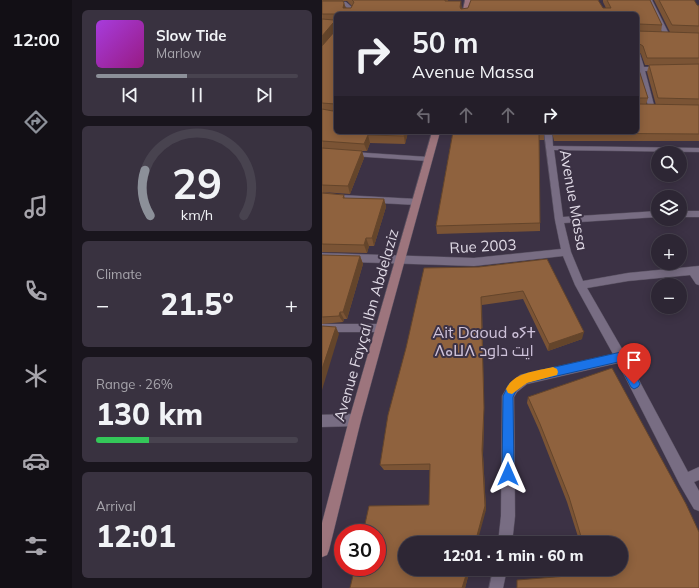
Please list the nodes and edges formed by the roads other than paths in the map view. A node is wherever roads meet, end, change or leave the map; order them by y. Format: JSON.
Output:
{"nodes":[{"id":1,"x":468,"y":0,"type":"edge"},
{"id":2,"x":649,"y":0,"type":"edge"},
{"id":3,"x":322,"y":4,"type":"edge"},
{"id":4,"x":349,"y":12,"type":"edge"},
{"id":5,"x":465,"y":12,"type":"edge"},
{"id":6,"x":659,"y":36,"type":"edge"},
{"id":7,"x":669,"y":68,"type":"edge"},
{"id":8,"x":639,"y":69,"type":"edge"},
{"id":9,"x":660,"y":109,"type":"edge"},
{"id":10,"x":435,"y":134,"type":"edge"},
{"id":11,"x":546,"y":135,"type":"edge"},
{"id":12,"x":550,"y":148,"type":"junction"},
{"id":13,"x":699,"y":150,"type":"edge"},
{"id":14,"x":322,"y":152,"type":"edge"},
{"id":15,"x":428,"y":159,"type":"junction"},
{"id":16,"x":322,"y":197,"type":"edge"},
{"id":17,"x":417,"y":202,"type":"junction"},
{"id":18,"x":651,"y":214,"type":"edge"},
{"id":19,"x":687,"y":214,"type":"edge"},
{"id":20,"x":699,"y":214,"type":"edge"},
{"id":21,"x":560,"y":220,"type":"junction"},
{"id":22,"x":566,"y":252,"type":"junction"},
{"id":23,"x":322,"y":257,"type":"edge"},
{"id":24,"x":401,"y":260,"type":"junction"},
{"id":25,"x":696,"y":270,"type":"edge"},
{"id":26,"x":699,"y":281,"type":"edge"},
{"id":27,"x":580,"y":285,"type":"junction"},
{"id":28,"x":322,"y":328,"type":"edge"},
{"id":29,"x":381,"y":328,"type":"junction"},
{"id":30,"x":621,"y":357,"type":"junction"},
{"id":31,"x":355,"y":420,"type":"junction"},
{"id":32,"x":322,"y":421,"type":"edge"},
{"id":33,"x":699,"y":474,"type":"edge"},
{"id":34,"x":685,"y":480,"type":"junction"},
{"id":35,"x":699,"y":504,"type":"edge"},
{"id":36,"x":506,"y":536,"type":"edge"},
{"id":37,"x":322,"y":550,"type":"edge"},
{"id":38,"x":499,"y":576,"type":"edge"},
{"id":39,"x":496,"y":588,"type":"edge"}],
"edges":[{"from":1,"to":5,"type":"street"},
{"from":2,"to":6,"type":"street"},
{"from":3,"to":4,"type":"street"},
{"from":7,"to":8,"type":"street"},
{"from":8,"to":9,"type":"street"},
{"from":10,"to":15,"type":"street","name":"Avenue Fayçal Ibn Abdelaziz"},
{"from":11,"to":12,"type":"street","name":"Avenue Massa"},
{"from":12,"to":13,"type":"street"},
{"from":12,"to":21,"type":"street","name":"Avenue Massa"},
{"from":14,"to":15,"type":"street"},
{"from":15,"to":17,"type":"street","name":"Avenue Fayçal Ibn Abdelaziz"},
{"from":16,"to":17,"type":"street"},
{"from":17,"to":24,"type":"street","name":"Avenue Fayçal Ibn Abdelaziz"},
{"from":18,"to":21,"type":"street"},
{"from":19,"to":20,"type":"street"},
{"from":21,"to":22,"type":"street","name":"Avenue Massa"},
{"from":22,"to":24,"type":"street","name":"Rue 2003"},
{"from":22,"to":27,"type":"street","name":"Avenue Massa"},
{"from":23,"to":24,"type":"street","name":"Rue 2003"},
{"from":24,"to":29,"type":"street","name":"Avenue Fayçal Ibn Abdelaziz"},
{"from":25,"to":26,"type":"street"},
{"from":25,"to":27,"type":"street"},
{"from":27,"to":30,"type":"street","name":"Avenue Massa"},
{"from":28,"to":29,"type":"street"},
{"from":29,"to":31,"type":"street","name":"Avenue Fayçal Ibn Abdelaziz"},
{"from":30,"to":34,"type":"street","name":"Avenue Massa"},
{"from":30,"to":36,"type":"street"},
{"from":31,"to":32,"type":"street"},
{"from":31,"to":37,"type":"street","name":"Avenue Fayçal Ibn Abdelaziz"},
{"from":33,"to":34,"type":"street"},
{"from":34,"to":35,"type":"street","name":"Avenue Massa"},
{"from":38,"to":39,"type":"street"}]}
